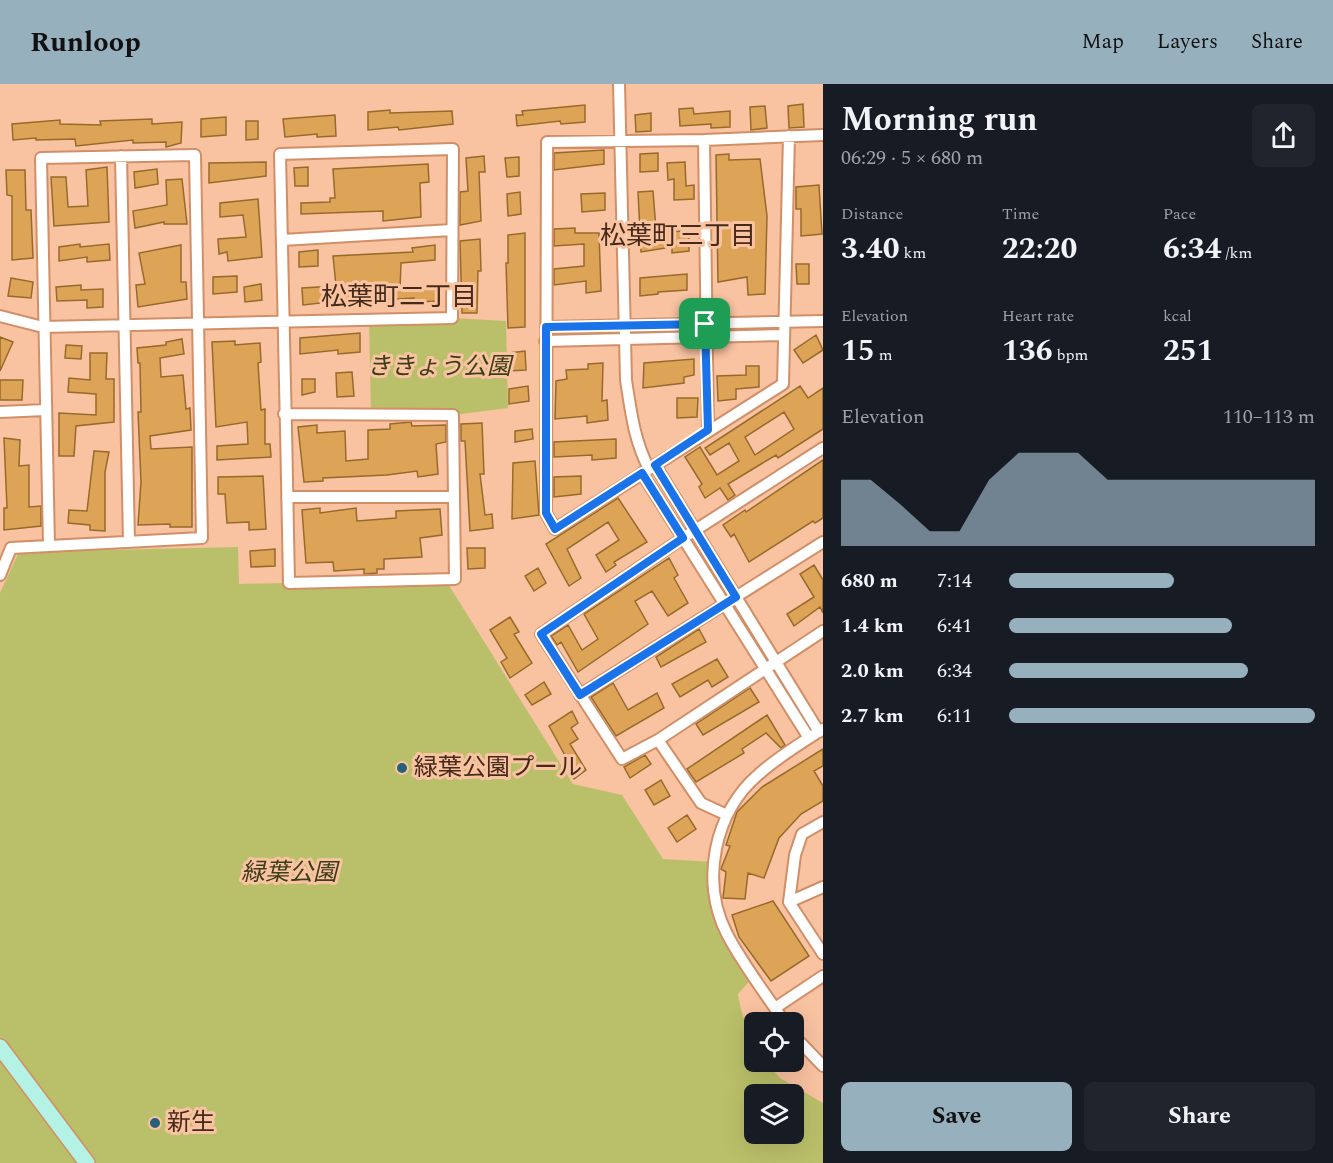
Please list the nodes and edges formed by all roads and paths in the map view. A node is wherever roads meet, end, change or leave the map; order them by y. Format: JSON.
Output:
{"nodes":[{"id":1,"x":619,"y":84,"type":"edge"},
{"id":2,"x":823,"y":135,"type":"edge"},
{"id":3,"x":789,"y":136,"type":"junction"},
{"id":4,"x":621,"y":140,"type":"junction"},
{"id":5,"x":704,"y":140,"type":"junction"},
{"id":6,"x":121,"y":156,"type":"junction"},
{"id":7,"x":452,"y":230,"type":"junction"},
{"id":8,"x":282,"y":240,"type":"junction"},
{"id":9,"x":0,"y":316,"type":"edge"},
{"id":10,"x":823,"y":321,"type":"edge"},
{"id":11,"x":784,"y":322,"type":"junction"},
{"id":12,"x":284,"y":323,"type":"junction"},
{"id":13,"x":126,"y":324,"type":"junction"},
{"id":14,"x":199,"y":324,"type":"junction"},
{"id":15,"x":705,"y":324,"type":"junction"},
{"id":16,"x":624,"y":325,"type":"junction"},
{"id":17,"x":43,"y":327,"type":"junction"},
{"id":18,"x":546,"y":327,"type":"junction"},
{"id":19,"x":784,"y":335,"type":"junction"},
{"id":20,"x":705,"y":336,"type":"junction"},
{"id":21,"x":625,"y":340,"type":"junction"},
{"id":22,"x":545,"y":341,"type":"junction"},
{"id":23,"x":46,"y":410,"type":"junction"},
{"id":24,"x":0,"y":412,"type":"edge"},
{"id":25,"x":284,"y":414,"type":"junction"},
{"id":26,"x":708,"y":430,"type":"junction"},
{"id":27,"x":823,"y":448,"type":"edge"},
{"id":28,"x":649,"y":469,"type":"junction"},
{"id":29,"x":287,"y":497,"type":"junction"},
{"id":30,"x":453,"y":497,"type":"junction"},
{"id":31,"x":695,"y":530,"type":"junction"},
{"id":32,"x":683,"y":538,"type":"junction"},
{"id":33,"x":129,"y":542,"type":"junction"},
{"id":34,"x":823,"y":542,"type":"edge"},
{"id":35,"x":49,"y":545,"type":"junction"},
{"id":36,"x":0,"y":575,"type":"edge"},
{"id":37,"x":736,"y":597,"type":"junction"},
{"id":38,"x":725,"y":604,"type":"junction"},
{"id":39,"x":823,"y":632,"type":"edge"},
{"id":40,"x":777,"y":661,"type":"junction"},
{"id":41,"x":765,"y":668,"type":"junction"},
{"id":42,"x":580,"y":695,"type":"junction"},
{"id":43,"x":821,"y":730,"type":"edge"},
{"id":44,"x":809,"y":738,"type":"junction"},
{"id":45,"x":658,"y":740,"type":"junction"},
{"id":46,"x":727,"y":815,"type":"junction"},
{"id":47,"x":823,"y":822,"type":"edge"},
{"id":48,"x":823,"y":887,"type":"edge"},
{"id":49,"x":789,"y":902,"type":"junction"},
{"id":50,"x":823,"y":954,"type":"edge"},
{"id":51,"x":823,"y":976,"type":"edge"},
{"id":52,"x":775,"y":1008,"type":"junction"},
{"id":53,"x":778,"y":1012,"type":"edge"},
{"id":54,"x":0,"y":1047,"type":"edge"},
{"id":55,"x":804,"y":1048,"type":"edge"},
{"id":56,"x":823,"y":1066,"type":"edge"},
{"id":57,"x":87,"y":1163,"type":"edge"}],
"edges":[{"from":1,"to":4,"type":"street"},
{"from":2,"to":3,"type":"street"},
{"from":3,"to":5,"type":"street"},
{"from":3,"to":11,"type":"street"},
{"from":4,"to":5,"type":"street"},
{"from":4,"to":16,"type":"street"},
{"from":4,"to":18,"type":"street"},
{"from":5,"to":15,"type":"street"},
{"from":6,"to":13,"type":"street"},
{"from":6,"to":14,"type":"street"},
{"from":6,"to":17,"type":"street"},
{"from":7,"to":8,"type":"street"},
{"from":7,"to":8,"type":"street"},
{"from":7,"to":12,"type":"street"},
{"from":8,"to":12,"type":"street"},
{"from":9,"to":17,"type":"street"},
{"from":10,"to":11,"type":"street"},
{"from":11,"to":15,"type":"street"},
{"from":11,"to":19,"type":"street"},
{"from":12,"to":14,"type":"street"},
{"from":12,"to":25,"type":"street"},
{"from":13,"to":14,"type":"street"},
{"from":13,"to":17,"type":"street"},
{"from":13,"to":33,"type":"street"},
{"from":14,"to":33,"type":"street"},
{"from":15,"to":16,"type":"street"},
{"from":15,"to":20,"type":"street"},
{"from":16,"to":18,"type":"street"},
{"from":16,"to":21,"type":"street"},
{"from":17,"to":23,"type":"street"},
{"from":18,"to":22,"type":"street"},
{"from":19,"to":20,"type":"street"},
{"from":19,"to":26,"type":"street"},
{"from":20,"to":21,"type":"street"},
{"from":20,"to":26,"type":"street"},
{"from":21,"to":22,"type":"street"},
{"from":21,"to":28,"type":"street"},
{"from":22,"to":28,"type":"street"},
{"from":23,"to":24,"type":"street"},
{"from":23,"to":35,"type":"street"},
{"from":25,"to":29,"type":"street"},
{"from":25,"to":30,"type":"street"},
{"from":26,"to":28,"type":"street"},
{"from":27,"to":31,"type":"street"},
{"from":28,"to":31,"type":"street"},
{"from":28,"to":32,"type":"street"},
{"from":29,"to":30,"type":"street"},
{"from":29,"to":30,"type":"street"},
{"from":31,"to":32,"type":"street"},
{"from":31,"to":37,"type":"street"},
{"from":32,"to":38,"type":"street"},
{"from":32,"to":42,"type":"street"},
{"from":33,"to":35,"type":"street"},
{"from":34,"to":37,"type":"street"},
{"from":35,"to":36,"type":"street"},
{"from":37,"to":38,"type":"street"},
{"from":37,"to":40,"type":"street"},
{"from":38,"to":41,"type":"street"},
{"from":38,"to":42,"type":"street"},
{"from":39,"to":40,"type":"street"},
{"from":40,"to":41,"type":"street"},
{"from":40,"to":43,"type":"street"},
{"from":41,"to":44,"type":"street"},
{"from":41,"to":45,"type":"street"},
{"from":42,"to":45,"type":"street"},
{"from":43,"to":44,"type":"street"},
{"from":44,"to":46,"type":"street"},
{"from":45,"to":46,"type":"street"},
{"from":46,"to":52,"type":"street"},
{"from":47,"to":49,"type":"street"},
{"from":48,"to":49,"type":"street"},
{"from":49,"to":50,"type":"street"},
{"from":51,"to":52,"type":"street"},
{"from":52,"to":53,"type":"street"},
{"from":54,"to":57,"type":"street"},
{"from":55,"to":56,"type":"street"}]}
